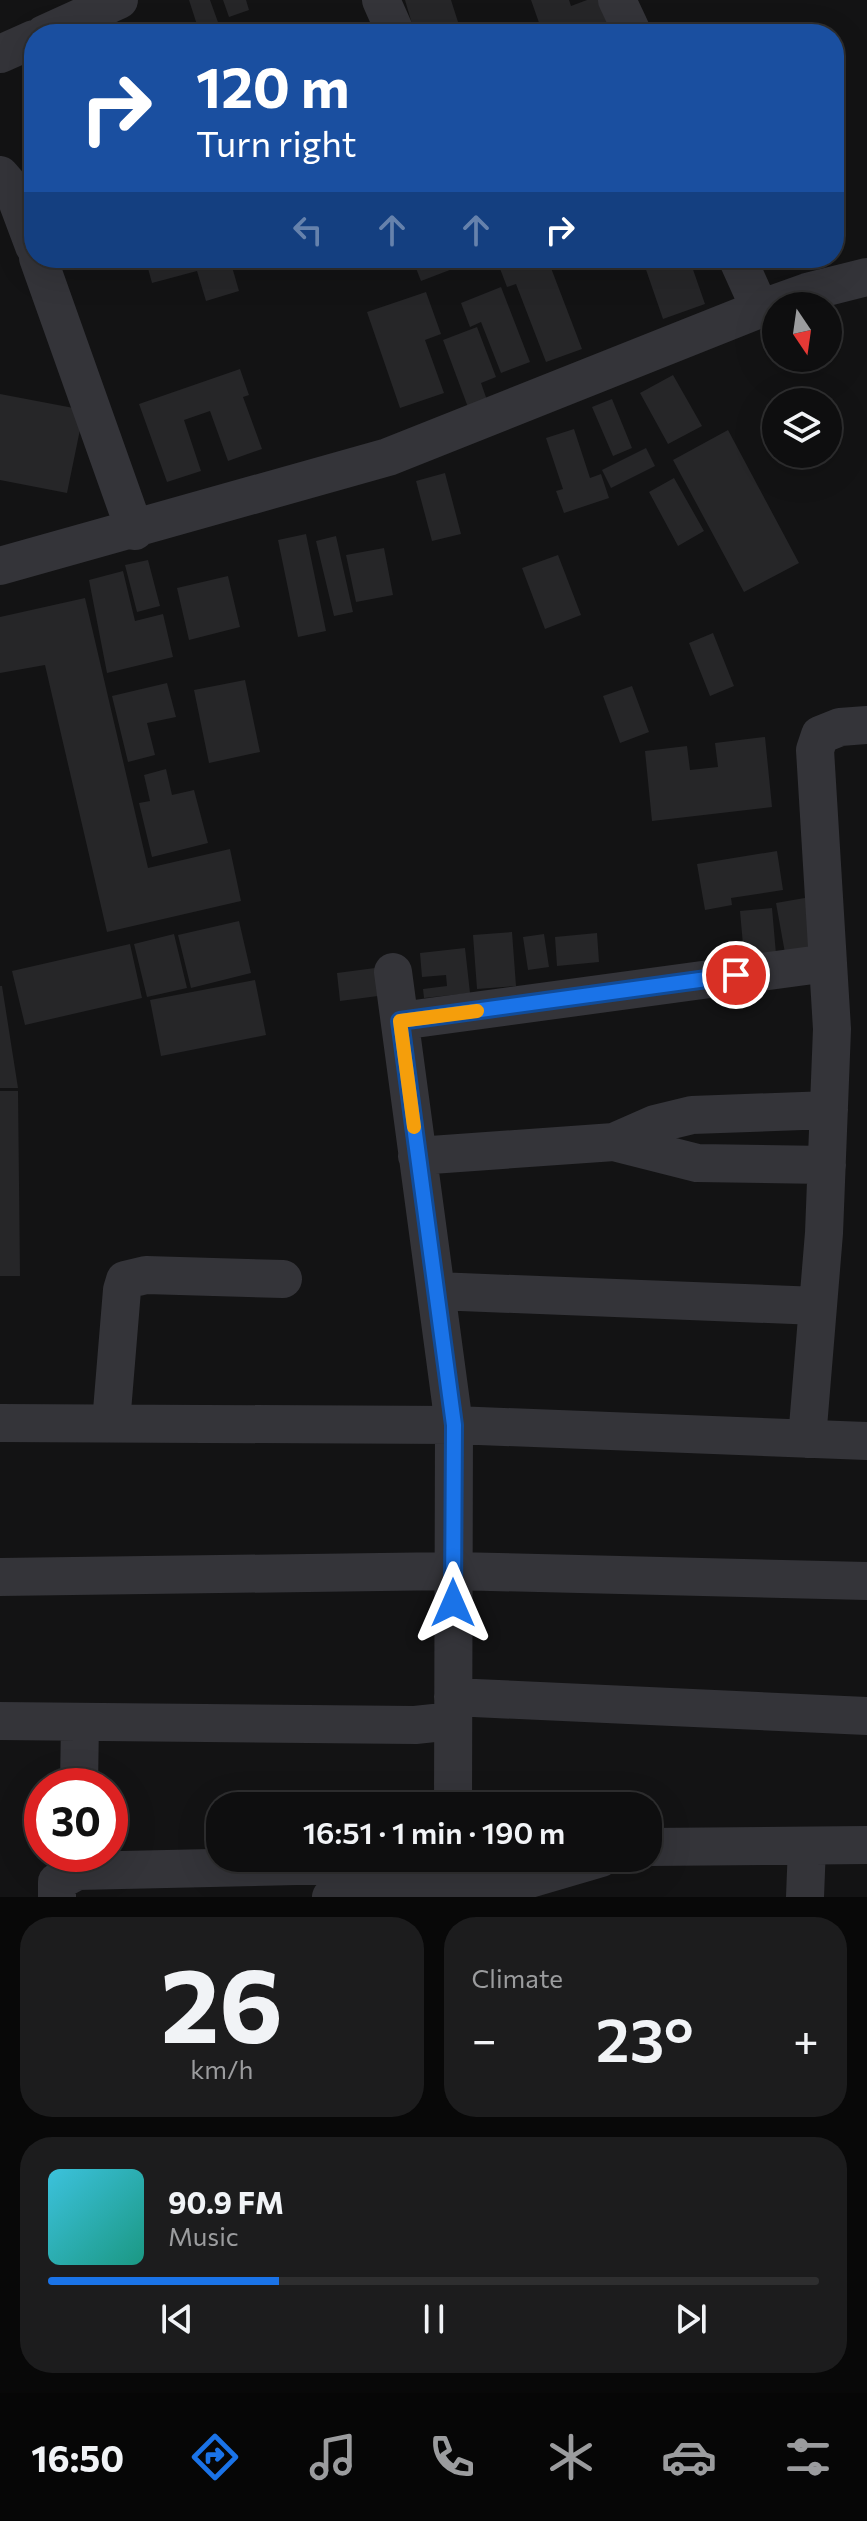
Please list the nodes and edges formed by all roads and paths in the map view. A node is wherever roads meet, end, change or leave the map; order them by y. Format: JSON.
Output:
{"nodes":[{"id":1,"x":119,"y":0,"type":"edge"},
{"id":2,"x":381,"y":0,"type":"edge"},
{"id":3,"x":617,"y":0,"type":"edge"},
{"id":4,"x":66,"y":24,"type":"edge"},
{"id":5,"x":392,"y":24,"type":"edge"},
{"id":6,"x":628,"y":24,"type":"edge"},
{"id":7,"x":24,"y":43,"type":"edge"},
{"id":8,"x":0,"y":54,"type":"edge"},
{"id":9,"x":0,"y":174,"type":"edge"},
{"id":10,"x":24,"y":219,"type":"edge"},
{"id":11,"x":42,"y":268,"type":"edge"},
{"id":12,"x":742,"y":268,"type":"edge"},
{"id":13,"x":867,"y":277,"type":"edge"},
{"id":14,"x":760,"y":309,"type":"junction"},
{"id":15,"x":135,"y":531,"type":"junction"},
{"id":16,"x":0,"y":566,"type":"edge"},
{"id":17,"x":867,"y":725,"type":"edge"},
{"id":18,"x":828,"y":963,"type":"junction"},
{"id":19,"x":393,"y":972,"type":"dead end"},
{"id":20,"x":400,"y":1021,"type":"junction"},
{"id":21,"x":829,"y":1110,"type":"junction"},
{"id":22,"x":614,"y":1142,"type":"junction"},
{"id":23,"x":417,"y":1156,"type":"junction"},
{"id":24,"x":827,"y":1165,"type":"junction"},
{"id":25,"x":283,"y":1279,"type":"dead end"},
{"id":26,"x":436,"y":1291,"type":"junction"},
{"id":27,"x":818,"y":1306,"type":"junction"},
{"id":28,"x":0,"y":1423,"type":"edge"},
{"id":29,"x":111,"y":1423,"type":"junction"},
{"id":30,"x":454,"y":1425,"type":"junction"},
{"id":31,"x":807,"y":1439,"type":"junction"},
{"id":32,"x":867,"y":1441,"type":"edge"},
{"id":33,"x":453,"y":1571,"type":"junction"},
{"id":34,"x":0,"y":1577,"type":"edge"},
{"id":35,"x":867,"y":1581,"type":"edge"},
{"id":36,"x":453,"y":1709,"type":"junction"},
{"id":37,"x":867,"y":1716,"type":"edge"},
{"id":38,"x":0,"y":1721,"type":"edge"},
{"id":39,"x":80,"y":1722,"type":"junction"},
{"id":40,"x":79,"y":1768,"type":"edge"},
{"id":41,"x":453,"y":1792,"type":"edge"},
{"id":42,"x":867,"y":1845,"type":"edge"},
{"id":43,"x":807,"y":1846,"type":"junction"},
{"id":44,"x":662,"y":1847,"type":"edge"},
{"id":45,"x":451,"y":1872,"type":"edge"},
{"id":46,"x":553,"y":1872,"type":"edge"},
{"id":47,"x":70,"y":1874,"type":"edge"},
{"id":48,"x":402,"y":1885,"type":"junction"},
{"id":49,"x":331,"y":1897,"type":"edge"},
{"id":50,"x":805,"y":1897,"type":"edge"}],
"edges":[{"from":1,"to":4,"type":"street"},
{"from":2,"to":5,"type":"street"},
{"from":3,"to":6,"type":"street"},
{"from":7,"to":8,"type":"street"},
{"from":9,"to":10,"type":"street"},
{"from":11,"to":15,"type":"street"},
{"from":12,"to":14,"type":"street"},
{"from":13,"to":14,"type":"street"},
{"from":14,"to":15,"type":"street"},
{"from":15,"to":16,"type":"street"},
{"from":17,"to":18,"type":"street"},
{"from":18,"to":20,"type":"street"},
{"from":18,"to":21,"type":"street"},
{"from":19,"to":20,"type":"street"},
{"from":20,"to":23,"type":"street"},
{"from":21,"to":22,"type":"street"},
{"from":21,"to":24,"type":"street"},
{"from":22,"to":23,"type":"street"},
{"from":22,"to":24,"type":"street"},
{"from":23,"to":26,"type":"street"},
{"from":24,"to":27,"type":"street"},
{"from":25,"to":29,"type":"street"},
{"from":26,"to":27,"type":"street"},
{"from":26,"to":30,"type":"street"},
{"from":27,"to":31,"type":"street"},
{"from":28,"to":29,"type":"street"},
{"from":29,"to":30,"type":"street"},
{"from":30,"to":31,"type":"street"},
{"from":30,"to":33,"type":"street"},
{"from":31,"to":32,"type":"street"},
{"from":33,"to":34,"type":"street"},
{"from":33,"to":35,"type":"street"},
{"from":33,"to":36,"type":"street"},
{"from":36,"to":37,"type":"street"},
{"from":36,"to":39,"type":"street"},
{"from":36,"to":41,"type":"street"},
{"from":38,"to":39,"type":"street"},
{"from":39,"to":40,"type":"street"},
{"from":42,"to":43,"type":"street"},
{"from":43,"to":44,"type":"street"},
{"from":43,"to":50,"type":"street"},
{"from":45,"to":46,"type":"street"},
{"from":45,"to":48,"type":"street"},
{"from":47,"to":48,"type":"street"},
{"from":48,"to":49,"type":"street"}]}
